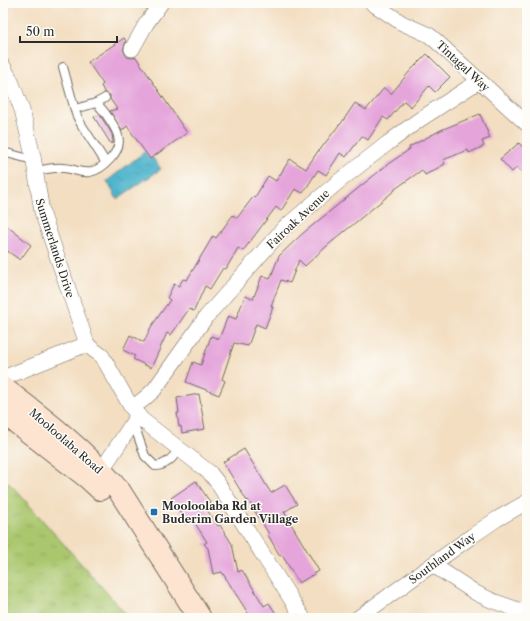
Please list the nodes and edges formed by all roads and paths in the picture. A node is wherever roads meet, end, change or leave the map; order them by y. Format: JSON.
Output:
{"nodes":[{"id":1,"x":161,"y":3,"type":"edge"},
{"id":2,"x":372,"y":3,"type":"edge"},
{"id":3,"x":132,"y":49,"type":"dead end"},
{"id":4,"x":3,"y":66,"type":"edge"},
{"id":5,"x":63,"y":67,"type":"dead end"},
{"id":6,"x":479,"y":81,"type":"junction"},
{"id":7,"x":105,"y":98,"type":"dead end"},
{"id":8,"x":96,"y":103,"type":"junction"},
{"id":9,"x":75,"y":109,"type":"junction"},
{"id":10,"x":527,"y":124,"type":"edge"},
{"id":11,"x":3,"y":152,"type":"edge"},
{"id":12,"x":106,"y":163,"type":"junction"},
{"id":13,"x":34,"y":165,"type":"junction"},
{"id":14,"x":87,"y":344,"type":"junction"},
{"id":15,"x":5,"y":384,"type":"edge"},
{"id":16,"x":3,"y":412,"type":"edge"},
{"id":17,"x":134,"y":415,"type":"junction"},
{"id":18,"x":179,"y":449,"type":"junction"},
{"id":19,"x":101,"y":471,"type":"junction"},
{"id":20,"x":527,"y":502,"type":"edge"},
{"id":21,"x":136,"y":519,"type":"junction"},
{"id":22,"x":433,"y":565,"type":"junction"},
{"id":23,"x":527,"y":613,"type":"edge"},
{"id":24,"x":200,"y":618,"type":"edge"},
{"id":25,"x":303,"y":618,"type":"edge"},
{"id":26,"x":358,"y":618,"type":"edge"}],
"edges":[{"from":1,"to":3,"type":"street"},
{"from":2,"to":6,"type":"street","name":"Tintagal Way"},
{"from":4,"to":13,"type":"street","name":"Summerlands Drive"},
{"from":5,"to":9,"type":"lane"},
{"from":6,"to":10,"type":"street","name":"Tintagal Way"},
{"from":6,"to":17,"type":"street","name":"Fairoak Avenue"},
{"from":7,"to":8,"type":"lane"},
{"from":8,"to":9,"type":"lane"},
{"from":8,"to":12,"type":"lane"},
{"from":9,"to":12,"type":"lane"},
{"from":11,"to":13,"type":"lane"},
{"from":12,"to":13,"type":"lane"},
{"from":13,"to":14,"type":"street","name":"Summerlands Drive"},
{"from":14,"to":15,"type":"street"},
{"from":14,"to":17,"type":"street"},
{"from":15,"to":19,"type":"main road","name":"Mooloolaba Road"},
{"from":16,"to":21,"type":"main road","name":"Mooloolaba Road"},
{"from":17,"to":18,"type":"street"},
{"from":17,"to":18,"type":"lane"},
{"from":17,"to":19,"type":"street","name":"Fairoak Avenue"},
{"from":18,"to":25,"type":"street"},
{"from":19,"to":21,"type":"main road","name":"Mooloolaba Road"},
{"from":20,"to":22,"type":"street","name":"Southland Way"},
{"from":21,"to":24,"type":"main road","name":"Mooloolaba Road"},
{"from":22,"to":23,"type":"street"},
{"from":22,"to":26,"type":"street","name":"Southland Way"}]}
